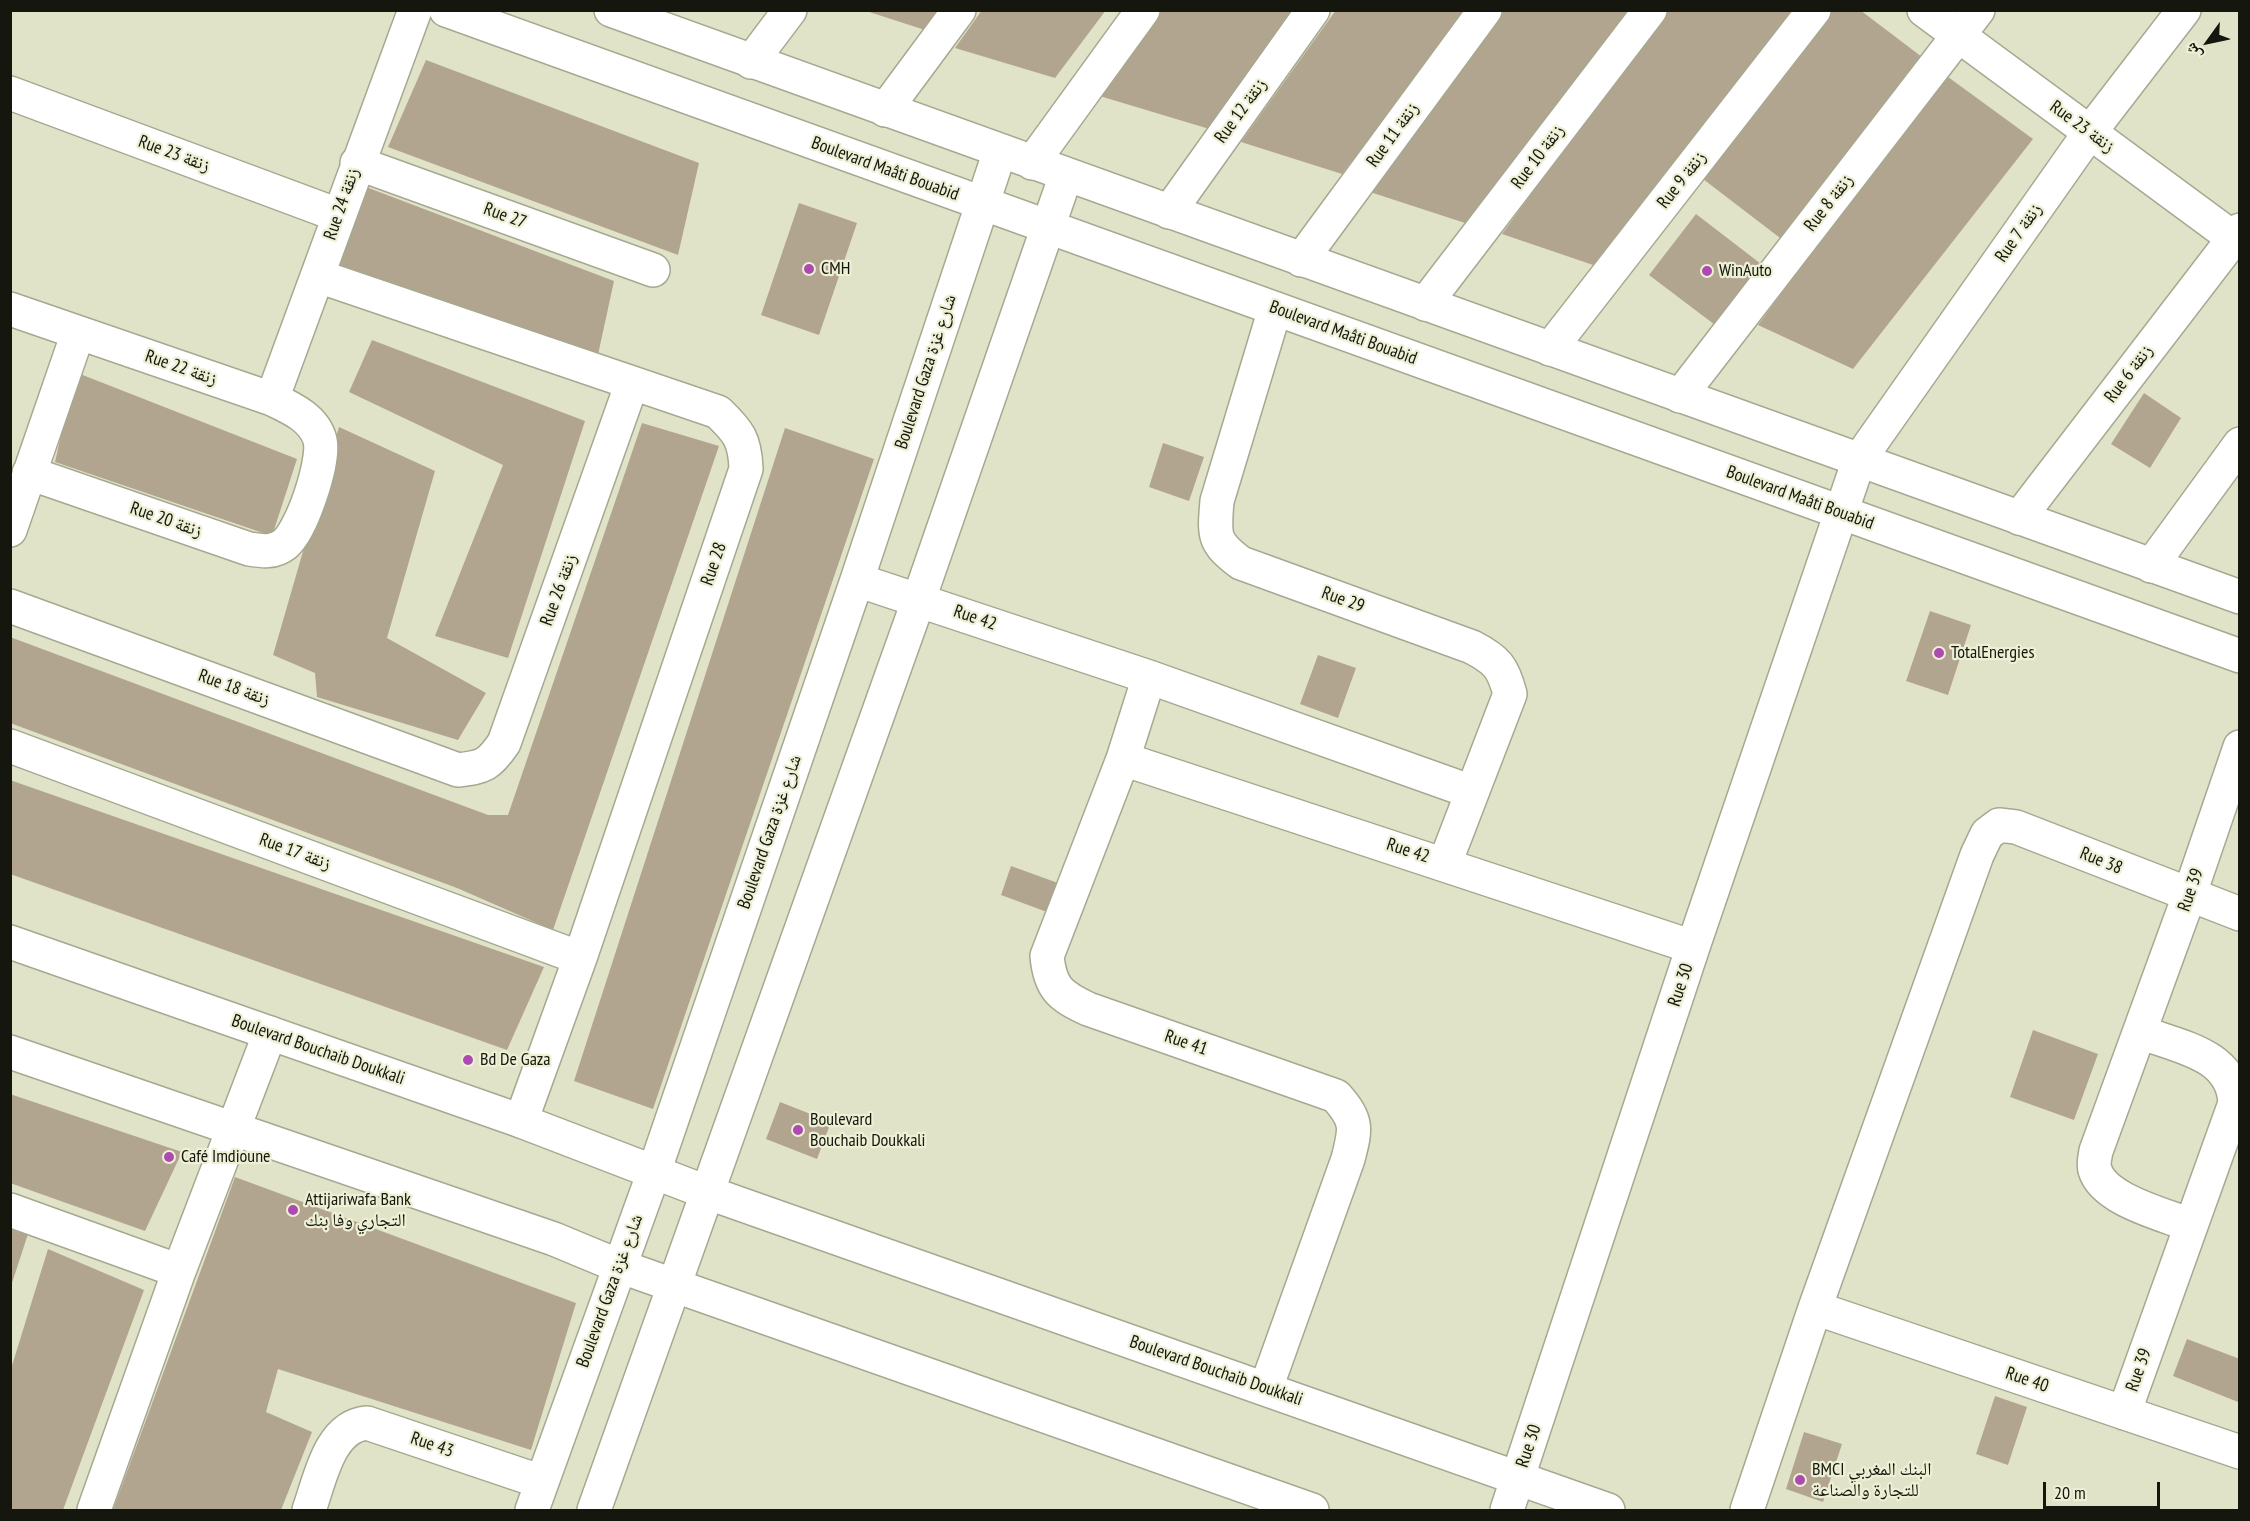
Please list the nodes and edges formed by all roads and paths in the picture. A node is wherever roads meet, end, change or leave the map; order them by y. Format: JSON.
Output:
{"nodes":[{"id":1,"x":415,"y":10,"type":"edge"},
{"id":2,"x":446,"y":10,"type":"edge"},
{"id":3,"x":611,"y":10,"type":"edge"},
{"id":4,"x":790,"y":10,"type":"edge"},
{"id":5,"x":959,"y":10,"type":"edge"},
{"id":6,"x":1143,"y":10,"type":"edge"},
{"id":7,"x":1313,"y":10,"type":"edge"},
{"id":8,"x":1485,"y":10,"type":"edge"},
{"id":9,"x":1650,"y":10,"type":"edge"},
{"id":10,"x":1814,"y":10,"type":"edge"},
{"id":11,"x":1924,"y":10,"type":"edge"},
{"id":12,"x":1978,"y":10,"type":"edge"},
{"id":13,"x":2184,"y":10,"type":"edge"},
{"id":14,"x":1959,"y":36,"type":"junction"},
{"id":15,"x":751,"y":62,"type":"junction"},
{"id":16,"x":10,"y":93,"type":"edge"},
{"id":17,"x":885,"y":110,"type":"junction"},
{"id":18,"x":2090,"y":132,"type":"junction"},
{"id":19,"x":999,"y":151,"type":"junction"},
{"id":20,"x":357,"y":163,"type":"junction"},
{"id":21,"x":1032,"y":163,"type":"junction"},
{"id":22,"x":1066,"y":175,"type":"junction"},
{"id":23,"x":982,"y":203,"type":"junction"},
{"id":24,"x":1169,"y":212,"type":"junction"},
{"id":25,"x":338,"y":215,"type":"junction"},
{"id":26,"x":1048,"y":227,"type":"junction"},
{"id":27,"x":2237,"y":237,"type":"edge"},
{"id":28,"x":1301,"y":260,"type":"junction"},
{"id":29,"x":653,"y":270,"type":"dead end"},
{"id":30,"x":318,"y":276,"type":"junction"},
{"id":31,"x":1425,"y":304,"type":"junction"},
{"id":32,"x":10,"y":309,"type":"edge"},
{"id":33,"x":1275,"y":309,"type":"junction"},
{"id":34,"x":78,"y":333,"type":"junction"},
{"id":35,"x":1550,"y":349,"type":"junction"},
{"id":36,"x":632,"y":383,"type":"junction"},
{"id":37,"x":1680,"y":396,"type":"junction"},
{"id":38,"x":272,"y":399,"type":"junction"},
{"id":39,"x":2240,"y":444,"type":"edge"},
{"id":40,"x":1859,"y":460,"type":"junction"},
{"id":41,"x":29,"y":473,"type":"junction"},
{"id":42,"x":1841,"y":512,"type":"junction"},
{"id":43,"x":2019,"y":518,"type":"junction"},
{"id":44,"x":297,"y":529,"type":"joint"},
{"id":45,"x":10,"y":530,"type":"edge"},
{"id":46,"x":2151,"y":566,"type":"junction"},
{"id":47,"x":857,"y":580,"type":"junction"},
{"id":48,"x":2240,"y":597,"type":"edge"},
{"id":49,"x":919,"y":598,"type":"junction"},
{"id":50,"x":10,"y":606,"type":"edge"},
{"id":51,"x":2240,"y":656,"type":"edge"},
{"id":52,"x":1149,"y":677,"type":"junction"},
{"id":53,"x":10,"y":746,"type":"edge"},
{"id":54,"x":2240,"y":747,"type":"edge"},
{"id":55,"x":1123,"y":759,"type":"junction"},
{"id":56,"x":458,"y":770,"type":"joint"},
{"id":57,"x":1472,"y":792,"type":"junction"},
{"id":58,"x":1445,"y":863,"type":"junction"},
{"id":59,"x":2189,"y":896,"type":"junction"},
{"id":60,"x":2240,"y":914,"type":"edge"},
{"id":61,"x":10,"y":942,"type":"edge"},
{"id":62,"x":1693,"y":947,"type":"junction"},
{"id":63,"x":580,"y":958,"type":"junction"},
{"id":64,"x":2140,"y":1032,"type":"junction"},
{"id":65,"x":270,"y":1033,"type":"junction"},
{"id":66,"x":10,"y":1052,"type":"edge"},
{"id":67,"x":521,"y":1121,"type":"junction"},
{"id":68,"x":235,"y":1130,"type":"junction"},
{"id":69,"x":654,"y":1172,"type":"junction"},
{"id":70,"x":706,"y":1192,"type":"junction"},
{"id":71,"x":10,"y":1210,"type":"edge"},
{"id":72,"x":2190,"y":1225,"type":"junction"},
{"id":73,"x":619,"y":1266,"type":"junction"},
{"id":74,"x":179,"y":1271,"type":"junction"},
{"id":75,"x":674,"y":1284,"type":"junction"},
{"id":76,"x":1815,"y":1308,"type":"junction"},
{"id":77,"x":1266,"y":1388,"type":"junction"},
{"id":78,"x":2124,"y":1413,"type":"junction"},
{"id":79,"x":2240,"y":1452,"type":"edge"},
{"id":80,"x":1519,"y":1479,"type":"junction"},
{"id":81,"x":537,"y":1496,"type":"edge"},
{"id":82,"x":94,"y":1510,"type":"edge"},
{"id":83,"x":309,"y":1510,"type":"edge"},
{"id":84,"x":594,"y":1510,"type":"edge"},
{"id":85,"x":1312,"y":1510,"type":"edge"},
{"id":86,"x":1507,"y":1510,"type":"edge"},
{"id":87,"x":1608,"y":1510,"type":"edge"},
{"id":88,"x":1747,"y":1510,"type":"edge"}],
"edges":[{"from":1,"to":20,"type":"street","name":"Rue 24 زنقة"},
{"from":2,"to":23,"type":"street","name":"Boulevard Maâti Bouabid"},
{"from":3,"to":15,"type":"street"},
{"from":4,"to":15,"type":"street"},
{"from":5,"to":17,"type":"street"},
{"from":6,"to":21,"type":"street"},
{"from":7,"to":24,"type":"street","name":"Rue 12 زنقة"},
{"from":8,"to":28,"type":"street","name":"Rue 11 زنقة"},
{"from":9,"to":31,"type":"street","name":"Rue 10 زنقة"},
{"from":10,"to":35,"type":"street","name":"Rue 9 زنقة"},
{"from":11,"to":14,"type":"street","name":"Rue 23 زنقة"},
{"from":12,"to":14,"type":"street","name":"Rue 8 زنقة"},
{"from":13,"to":18,"type":"street","name":"Rue 7 زنقة"},
{"from":14,"to":18,"type":"street","name":"Rue 23 زنقة"},
{"from":14,"to":37,"type":"street","name":"Rue 8 زنقة"},
{"from":15,"to":17,"type":"street"},
{"from":16,"to":25,"type":"street","name":"Rue 23 زنقة"},
{"from":17,"to":19,"type":"street"},
{"from":18,"to":27,"type":"street","name":"Rue 23 زنقة"},
{"from":18,"to":40,"type":"street","name":"Rue 7 زنقة"},
{"from":19,"to":21,"type":"street"},
{"from":19,"to":23,"type":"street","name":"Boulevard Gaza شارع غزة"},
{"from":20,"to":25,"type":"street","name":"Rue 24 زنقة"},
{"from":20,"to":29,"type":"street","name":"Rue 27"},
{"from":21,"to":22,"type":"street"},
{"from":22,"to":24,"type":"street"},
{"from":22,"to":26,"type":"street"},
{"from":23,"to":26,"type":"street","name":"Boulevard Maâti Bouabid"},
{"from":23,"to":47,"type":"street","name":"Boulevard Gaza شارع غزة"},
{"from":24,"to":28,"type":"street"},
{"from":25,"to":30,"type":"street","name":"Rue 24 زنقة"},
{"from":26,"to":33,"type":"street","name":"Boulevard Maâti Bouabid"},
{"from":26,"to":49,"type":"street"},
{"from":27,"to":43,"type":"street","name":"Rue 6 زنقة"},
{"from":28,"to":31,"type":"street"},
{"from":30,"to":36,"type":"street","name":"Rue 28"},
{"from":30,"to":38,"type":"street","name":"Rue 24 زنقة"},
{"from":31,"to":35,"type":"street"},
{"from":32,"to":34,"type":"street","name":"Rue 22 زنقة"},
{"from":33,"to":42,"type":"street","name":"Boulevard Maâti Bouabid"},
{"from":33,"to":57,"type":"street","name":"Rue 29"},
{"from":34,"to":38,"type":"street","name":"Rue 22 زنقة"},
{"from":34,"to":41,"type":"street"},
{"from":35,"to":37,"type":"street"},
{"from":36,"to":56,"type":"street","name":"Rue 26 زنقة"},
{"from":36,"to":63,"type":"street","name":"Rue 28"},
{"from":37,"to":40,"type":"street"},
{"from":38,"to":44,"type":"street","name":"Rue 22 زنقة"},
{"from":39,"to":46,"type":"street"},
{"from":40,"to":42,"type":"street","name":"Rue 30"},
{"from":40,"to":43,"type":"street"},
{"from":41,"to":44,"type":"street","name":"Rue 20 زنقة"},
{"from":41,"to":45,"type":"street"},
{"from":42,"to":51,"type":"street","name":"Boulevard Maâti Bouabid"},
{"from":42,"to":62,"type":"street","name":"Rue 30"},
{"from":43,"to":46,"type":"street"},
{"from":46,"to":48,"type":"street"},
{"from":47,"to":49,"type":"street","name":"Rue 42"},
{"from":47,"to":69,"type":"street","name":"Boulevard Gaza شارع غزة"},
{"from":49,"to":52,"type":"street","name":"Rue 42"},
{"from":49,"to":70,"type":"street"},
{"from":50,"to":56,"type":"street","name":"Rue 18 زنقة"},
{"from":52,"to":55,"type":"street","name":"Rue 41"},
{"from":52,"to":57,"type":"street","name":"Rue 42"},
{"from":53,"to":63,"type":"street","name":"Rue 17 زنقة"},
{"from":54,"to":59,"type":"street","name":"Rue 39"},
{"from":55,"to":58,"type":"street","name":"Rue 42"},
{"from":55,"to":77,"type":"street","name":"Rue 41"},
{"from":57,"to":58,"type":"street","name":"Rue 29"},
{"from":58,"to":62,"type":"street","name":"Rue 42"},
{"from":59,"to":60,"type":"street","name":"Rue 38"},
{"from":59,"to":64,"type":"street","name":"Rue 39"},
{"from":59,"to":76,"type":"street","name":"Rue 38"},
{"from":61,"to":65,"type":"street","name":"Boulevard Bouchaib Doukkali"},
{"from":62,"to":80,"type":"street","name":"Rue 30"},
{"from":63,"to":67,"type":"street","name":"Rue 28"},
{"from":64,"to":72,"type":"street","name":"Rue 39"},
{"from":64,"to":72,"type":"street","name":"Rue 39"},
{"from":65,"to":67,"type":"street","name":"Boulevard Bouchaib Doukkali"},
{"from":65,"to":68,"type":"street"},
{"from":66,"to":68,"type":"street"},
{"from":67,"to":69,"type":"street","name":"Boulevard Bouchaib Doukkali"},
{"from":68,"to":73,"type":"street"},
{"from":68,"to":74,"type":"street"},
{"from":69,"to":70,"type":"street","name":"Boulevard Bouchaib Doukkali"},
{"from":69,"to":73,"type":"street","name":"Boulevard Gaza شارع غزة"},
{"from":70,"to":75,"type":"street"},
{"from":70,"to":77,"type":"street","name":"Boulevard Bouchaib Doukkali"},
{"from":71,"to":74,"type":"street"},
{"from":72,"to":78,"type":"street","name":"Rue 39"},
{"from":73,"to":75,"type":"street"},
{"from":73,"to":81,"type":"street","name":"Boulevard Gaza شارع غزة"},
{"from":74,"to":82,"type":"street"},
{"from":75,"to":84,"type":"street"},
{"from":75,"to":85,"type":"street"},
{"from":76,"to":78,"type":"street","name":"Rue 40"},
{"from":76,"to":88,"type":"street"},
{"from":77,"to":80,"type":"street","name":"Boulevard Bouchaib Doukkali"},
{"from":78,"to":79,"type":"street","name":"Rue 40"},
{"from":80,"to":86,"type":"street","name":"Rue 30"},
{"from":80,"to":87,"type":"street","name":"Boulevard Bouchaib Doukkali"},
{"from":81,"to":83,"type":"street","name":"Rue 43"}]}
